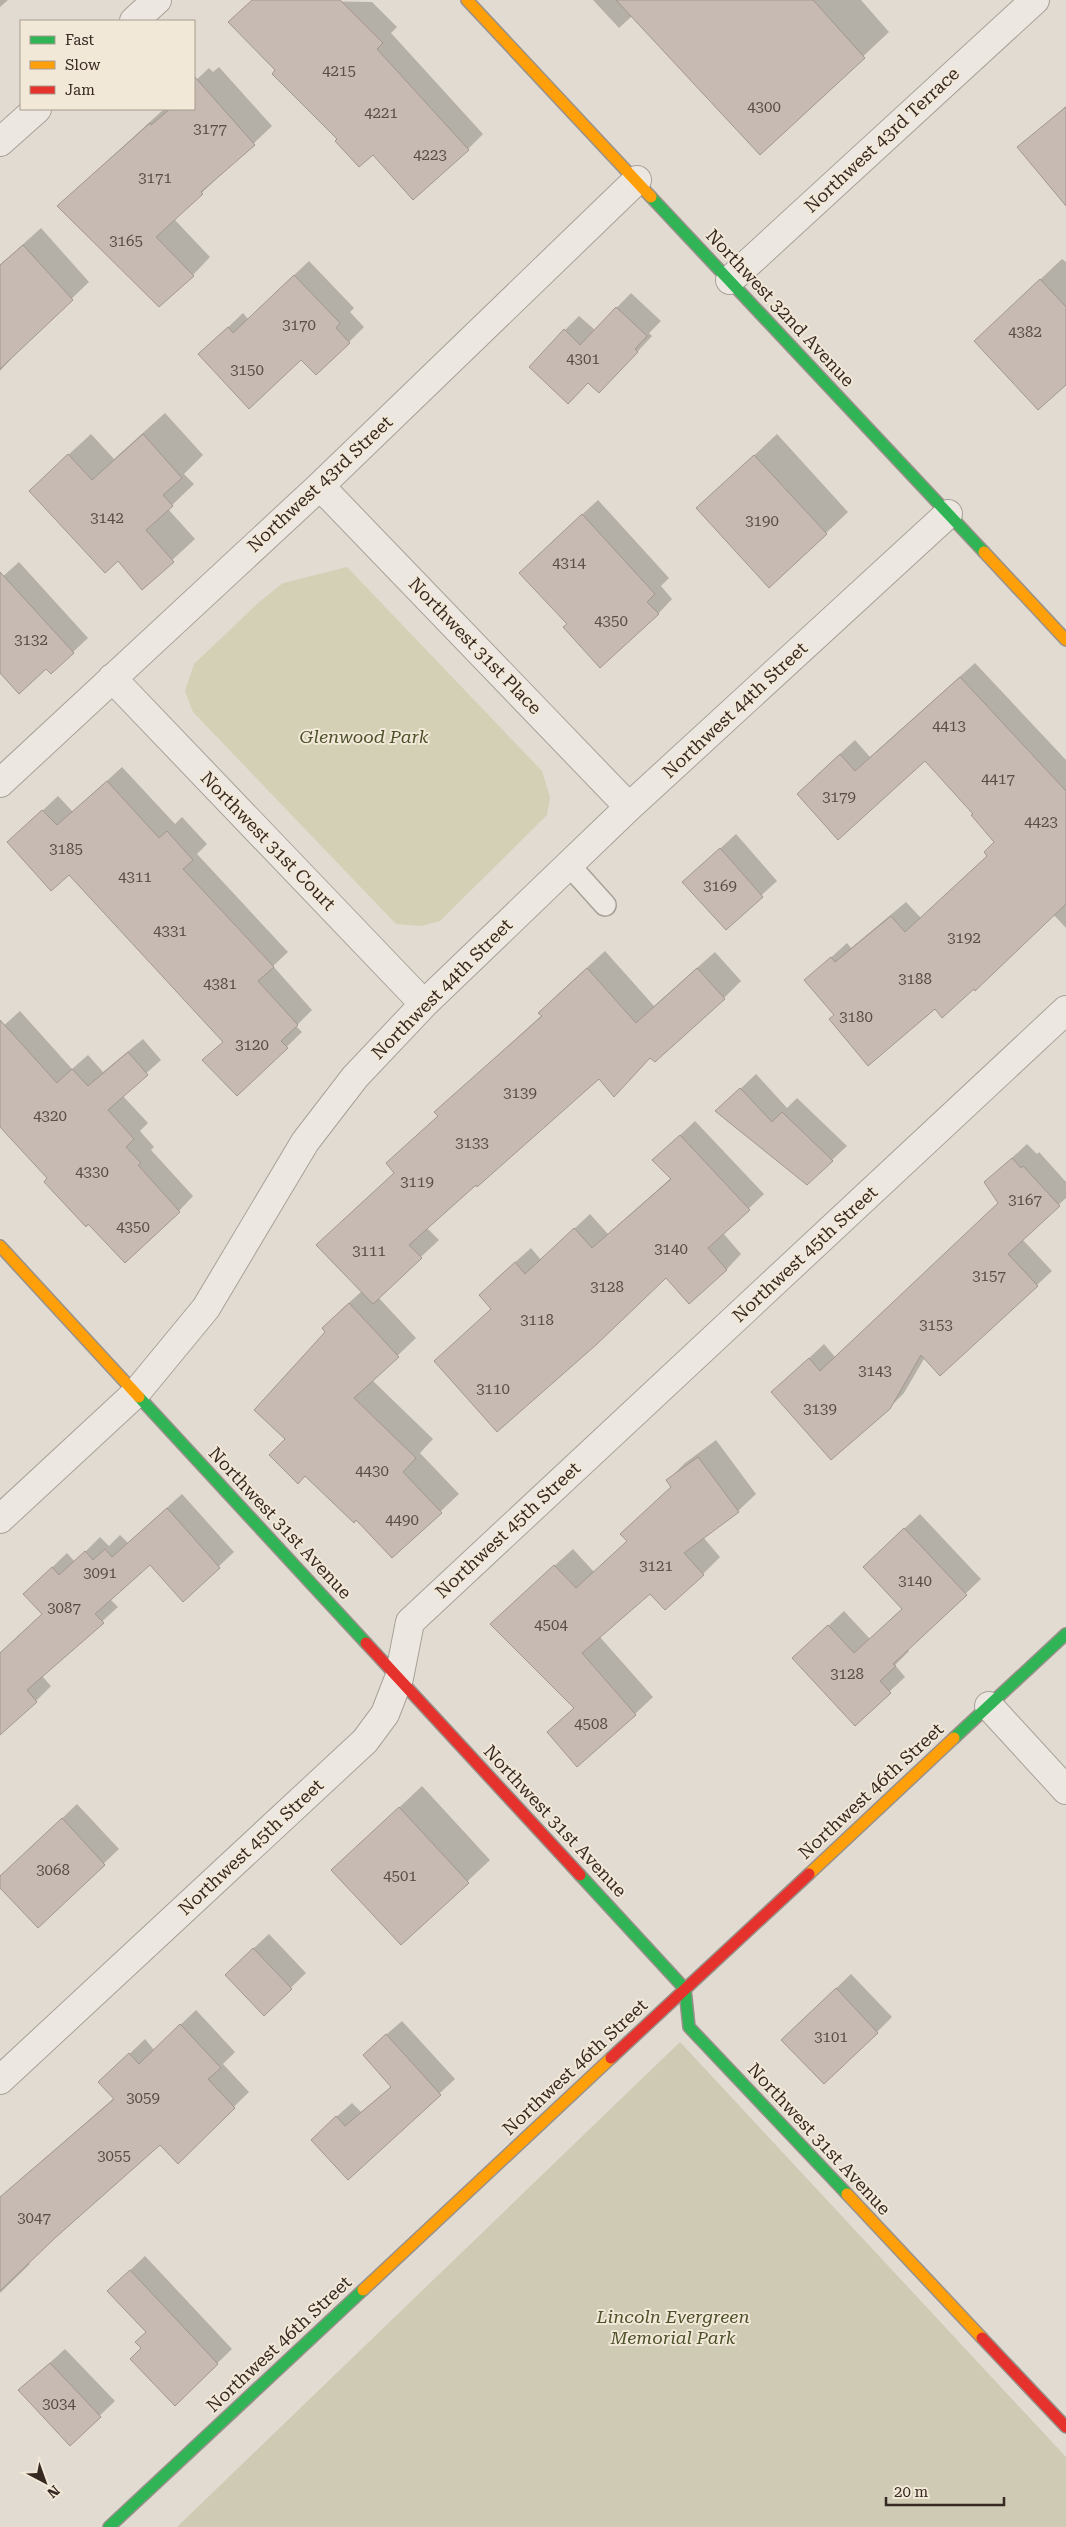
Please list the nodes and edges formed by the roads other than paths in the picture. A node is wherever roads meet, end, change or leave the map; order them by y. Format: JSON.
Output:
{"nodes":[{"id":1,"x":158,"y":0,"type":"edge"},
{"id":2,"x":467,"y":0,"type":"edge"},
{"id":3,"x":1035,"y":0,"type":"edge"},
{"id":4,"x":135,"y":20,"type":"edge"},
{"id":5,"x":36,"y":110,"type":"edge"},
{"id":6,"x":0,"y":142,"type":"edge"},
{"id":7,"x":636,"y":180,"type":"junction"},
{"id":8,"x":730,"y":280,"type":"junction"},
{"id":9,"x":320,"y":486,"type":"junction"},
{"id":10,"x":948,"y":514,"type":"junction"},
{"id":11,"x":1066,"y":640,"type":"edge"},
{"id":12,"x":112,"y":678,"type":"junction"},
{"id":13,"x":0,"y":783,"type":"edge"},
{"id":14,"x":629,"y":807,"type":"junction"},
{"id":15,"x":569,"y":865,"type":"junction"},
{"id":16,"x":605,"y":905,"type":"dead end"},
{"id":17,"x":424,"y":1004,"type":"junction"},
{"id":18,"x":1066,"y":1010,"type":"edge"},
{"id":19,"x":0,"y":1246,"type":"edge"},
{"id":20,"x":136,"y":1393,"type":"junction"},
{"id":21,"x":0,"y":1519,"type":"edge"},
{"id":22,"x":1066,"y":1634,"type":"edge"},
{"id":23,"x":399,"y":1678,"type":"junction"},
{"id":24,"x":989,"y":1706,"type":"junction"},
{"id":25,"x":1066,"y":1790,"type":"edge"},
{"id":26,"x":684,"y":1988,"type":"junction"},
{"id":27,"x":0,"y":2080,"type":"edge"},
{"id":28,"x":1066,"y":2427,"type":"edge"},
{"id":29,"x":109,"y":2527,"type":"edge"}],
"edges":[{"from":1,"to":4,"type":"street"},
{"from":2,"to":7,"type":"street","name":"Northwest 32nd Avenue"},
{"from":3,"to":8,"type":"street","name":"Northwest 43rd Terrace"},
{"from":5,"to":6,"type":"street"},
{"from":7,"to":8,"type":"street","name":"Northwest 32nd Avenue"},
{"from":7,"to":9,"type":"street","name":"Northwest 43rd Street"},
{"from":8,"to":10,"type":"street","name":"Northwest 32nd Avenue"},
{"from":9,"to":12,"type":"street","name":"Northwest 43rd Street"},
{"from":9,"to":14,"type":"street","name":"Northwest 31st Place"},
{"from":10,"to":11,"type":"street","name":"Northwest 32nd Avenue"},
{"from":10,"to":14,"type":"street","name":"Northwest 44th Street"},
{"from":12,"to":13,"type":"street","name":"Northwest 43rd Street"},
{"from":12,"to":17,"type":"street","name":"Northwest 31st Court"},
{"from":14,"to":15,"type":"street","name":"Northwest 44th Street"},
{"from":15,"to":16,"type":"lane"},
{"from":15,"to":17,"type":"street","name":"Northwest 44th Street"},
{"from":17,"to":20,"type":"street","name":"Northwest 44th Street"},
{"from":18,"to":23,"type":"street","name":"Northwest 45th Street"},
{"from":19,"to":20,"type":"street","name":"Northwest 31st Avenue"},
{"from":20,"to":21,"type":"street","name":"Northwest 44th Street"},
{"from":20,"to":23,"type":"street","name":"Northwest 31st Avenue"},
{"from":22,"to":24,"type":"street","name":"Northwest 46th Street"},
{"from":23,"to":26,"type":"street","name":"Northwest 31st Avenue"},
{"from":23,"to":27,"type":"street","name":"Northwest 45th Street"},
{"from":24,"to":25,"type":"street"},
{"from":24,"to":26,"type":"street","name":"Northwest 46th Street"},
{"from":26,"to":28,"type":"street","name":"Northwest 31st Avenue"},
{"from":26,"to":29,"type":"street","name":"Northwest 46th Street"}]}
